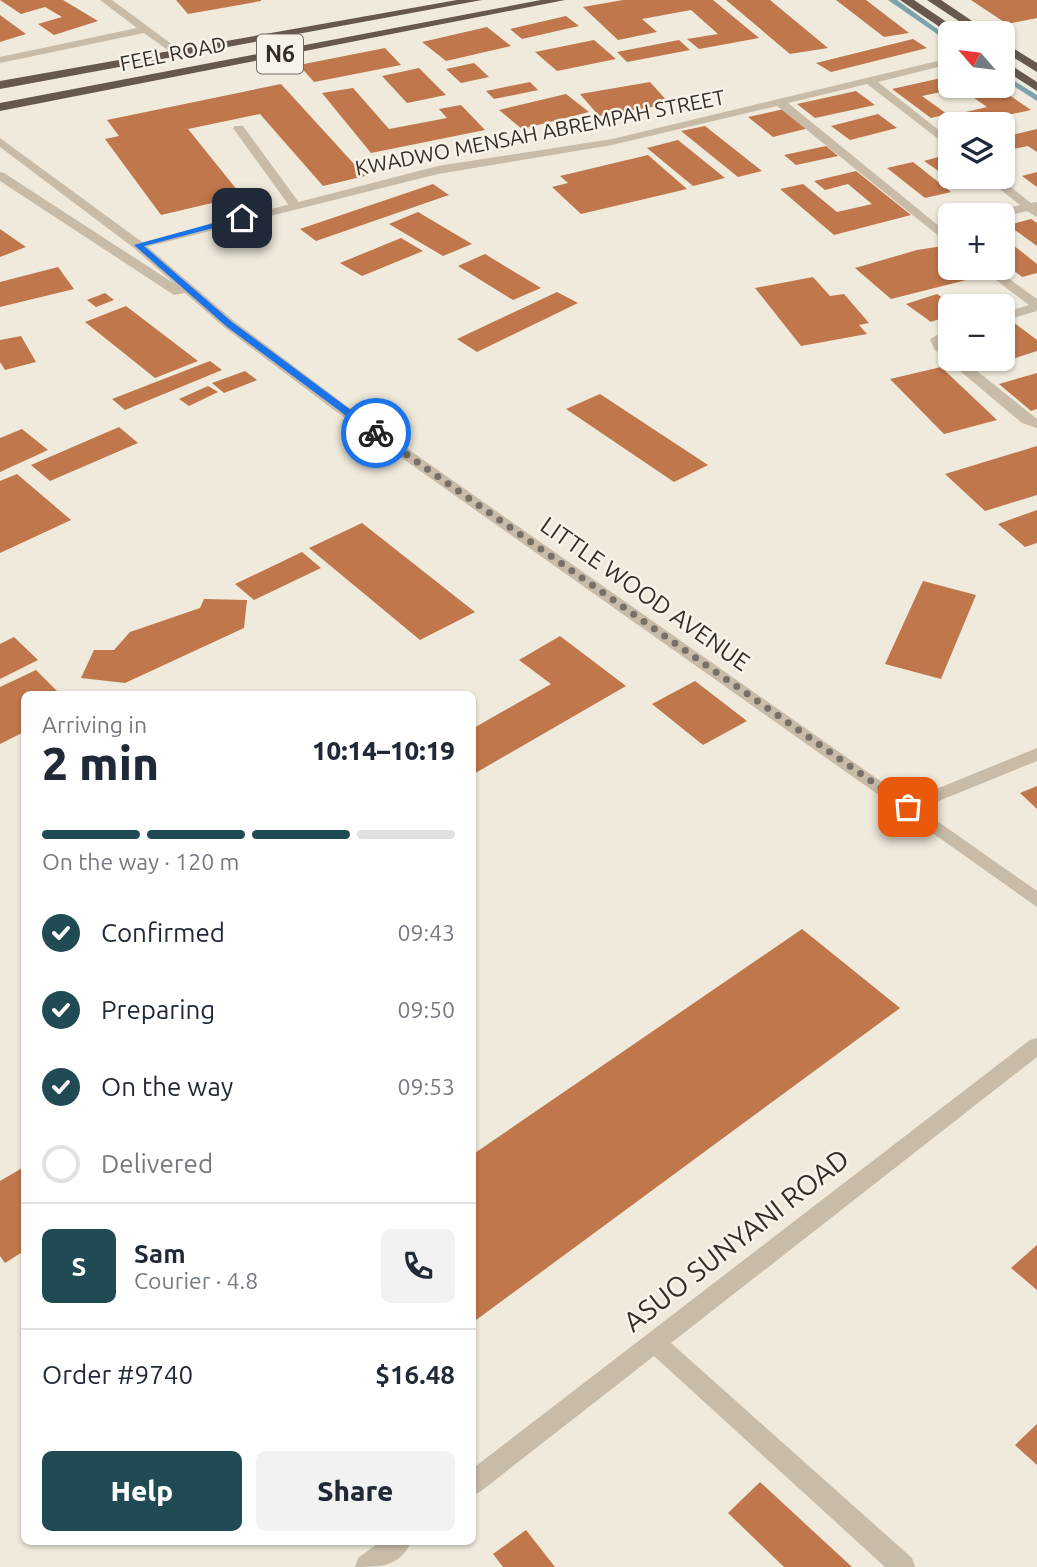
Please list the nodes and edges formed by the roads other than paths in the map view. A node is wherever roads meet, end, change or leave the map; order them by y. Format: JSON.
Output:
{"nodes":[{"id":1,"x":105,"y":0,"type":"edge"},
{"id":2,"x":476,"y":0,"type":"edge"},
{"id":3,"x":559,"y":0,"type":"edge"},
{"id":4,"x":906,"y":0,"type":"edge"},
{"id":5,"x":933,"y":0,"type":"edge"},
{"id":6,"x":938,"y":21,"type":"edge"},
{"id":7,"x":965,"y":21,"type":"edge"},
{"id":8,"x":146,"y":29,"type":"junction"},
{"id":9,"x":180,"y":54,"type":"junction"},
{"id":10,"x":1015,"y":54,"type":"edge"},
{"id":11,"x":0,"y":60,"type":"edge"},
{"id":12,"x":938,"y":64,"type":"edge"},
{"id":13,"x":1037,"y":68,"type":"edge"},
{"id":14,"x":1015,"y":72,"type":"edge"},
{"id":15,"x":869,"y":80,"type":"junction"},
{"id":16,"x":0,"y":85,"type":"edge"},
{"id":17,"x":1037,"y":87,"type":"edge"},
{"id":18,"x":781,"y":103,"type":"junction"},
{"id":19,"x":0,"y":107,"type":"edge"},
{"id":20,"x":239,"y":128,"type":"dead end"},
{"id":21,"x":938,"y":135,"type":"edge"},
{"id":22,"x":0,"y":141,"type":"edge"},
{"id":23,"x":0,"y":176,"type":"edge"},
{"id":24,"x":1008,"y":189,"type":"edge"},
{"id":25,"x":294,"y":204,"type":"junction"},
{"id":26,"x":1034,"y":208,"type":"edge"},
{"id":27,"x":1015,"y":211,"type":"edge"},
{"id":28,"x":938,"y":229,"type":"edge"},
{"id":29,"x":935,"y":230,"type":"junction"},
{"id":30,"x":938,"y":232,"type":"edge"},
{"id":31,"x":138,"y":245,"type":"junction"},
{"id":32,"x":1002,"y":280,"type":"edge"},
{"id":33,"x":1037,"y":306,"type":"edge"},
{"id":34,"x":1015,"y":313,"type":"edge"},
{"id":35,"x":229,"y":324,"type":"junction"},
{"id":36,"x":969,"y":371,"type":"edge"},
{"id":37,"x":1037,"y":424,"type":"edge"},
{"id":38,"x":1037,"y":754,"type":"edge"},
{"id":39,"x":908,"y":807,"type":"junction"},
{"id":40,"x":1037,"y":900,"type":"edge"},
{"id":41,"x":1037,"y":1046,"type":"edge"},
{"id":42,"x":653,"y":1341,"type":"junction"},
{"id":43,"x":476,"y":1481,"type":"edge"},
{"id":44,"x":395,"y":1545,"type":"edge"},
{"id":45,"x":367,"y":1567,"type":"edge"},
{"id":46,"x":904,"y":1567,"type":"edge"}],
"edges":[{"from":1,"to":8,"type":"street"},
{"from":2,"to":9,"type":"highway","name":"FEEL ROAD","number":"N6"},
{"from":3,"to":19,"type":"highway","name":"FEEL ROAD","number":"N6"},
{"from":4,"to":6,"type":"highway"},
{"from":5,"to":7,"type":"highway"},
{"from":8,"to":9,"type":"street"},
{"from":8,"to":11,"type":"street"},
{"from":9,"to":16,"type":"highway","name":"FEEL ROAD","number":"N6"},
{"from":10,"to":13,"type":"highway"},
{"from":12,"to":15,"type":"street","name":"KWADWO MENSAH ABREMPAH STREET"},
{"from":14,"to":17,"type":"highway"},
{"from":15,"to":18,"type":"street","name":"KWADWO MENSAH ABREMPAH STREET"},
{"from":15,"to":21,"type":"street"},
{"from":18,"to":25,"type":"street","name":"KWADWO MENSAH ABREMPAH STREET"},
{"from":18,"to":29,"type":"street"},
{"from":20,"to":25,"type":"street"},
{"from":22,"to":31,"type":"street","name":"LITTLE WOOD AVENUE"},
{"from":23,"to":35,"type":"street","name":"LITTLE WOOD AVENUE"},
{"from":24,"to":26,"type":"street"},
{"from":25,"to":31,"type":"street","name":"KWADWO MENSAH ABREMPAH STREET"},
{"from":26,"to":27,"type":"street"},
{"from":28,"to":29,"type":"street"},
{"from":29,"to":30,"type":"street"},
{"from":31,"to":35,"type":"street","name":"LITTLE WOOD AVENUE"},
{"from":32,"to":33,"type":"street"},
{"from":33,"to":34,"type":"street"},
{"from":35,"to":39,"type":"street","name":"LITTLE WOOD AVENUE"},
{"from":36,"to":37,"type":"street"},
{"from":38,"to":39,"type":"street"},
{"from":39,"to":40,"type":"street","name":"LITTLE WOOD AVENUE"},
{"from":41,"to":42,"type":"street","name":"ASUO SUNYANI ROAD"},
{"from":42,"to":43,"type":"street","name":"ASUO SUNYANI ROAD"},
{"from":42,"to":46,"type":"street"},
{"from":44,"to":45,"type":"street"}]}
